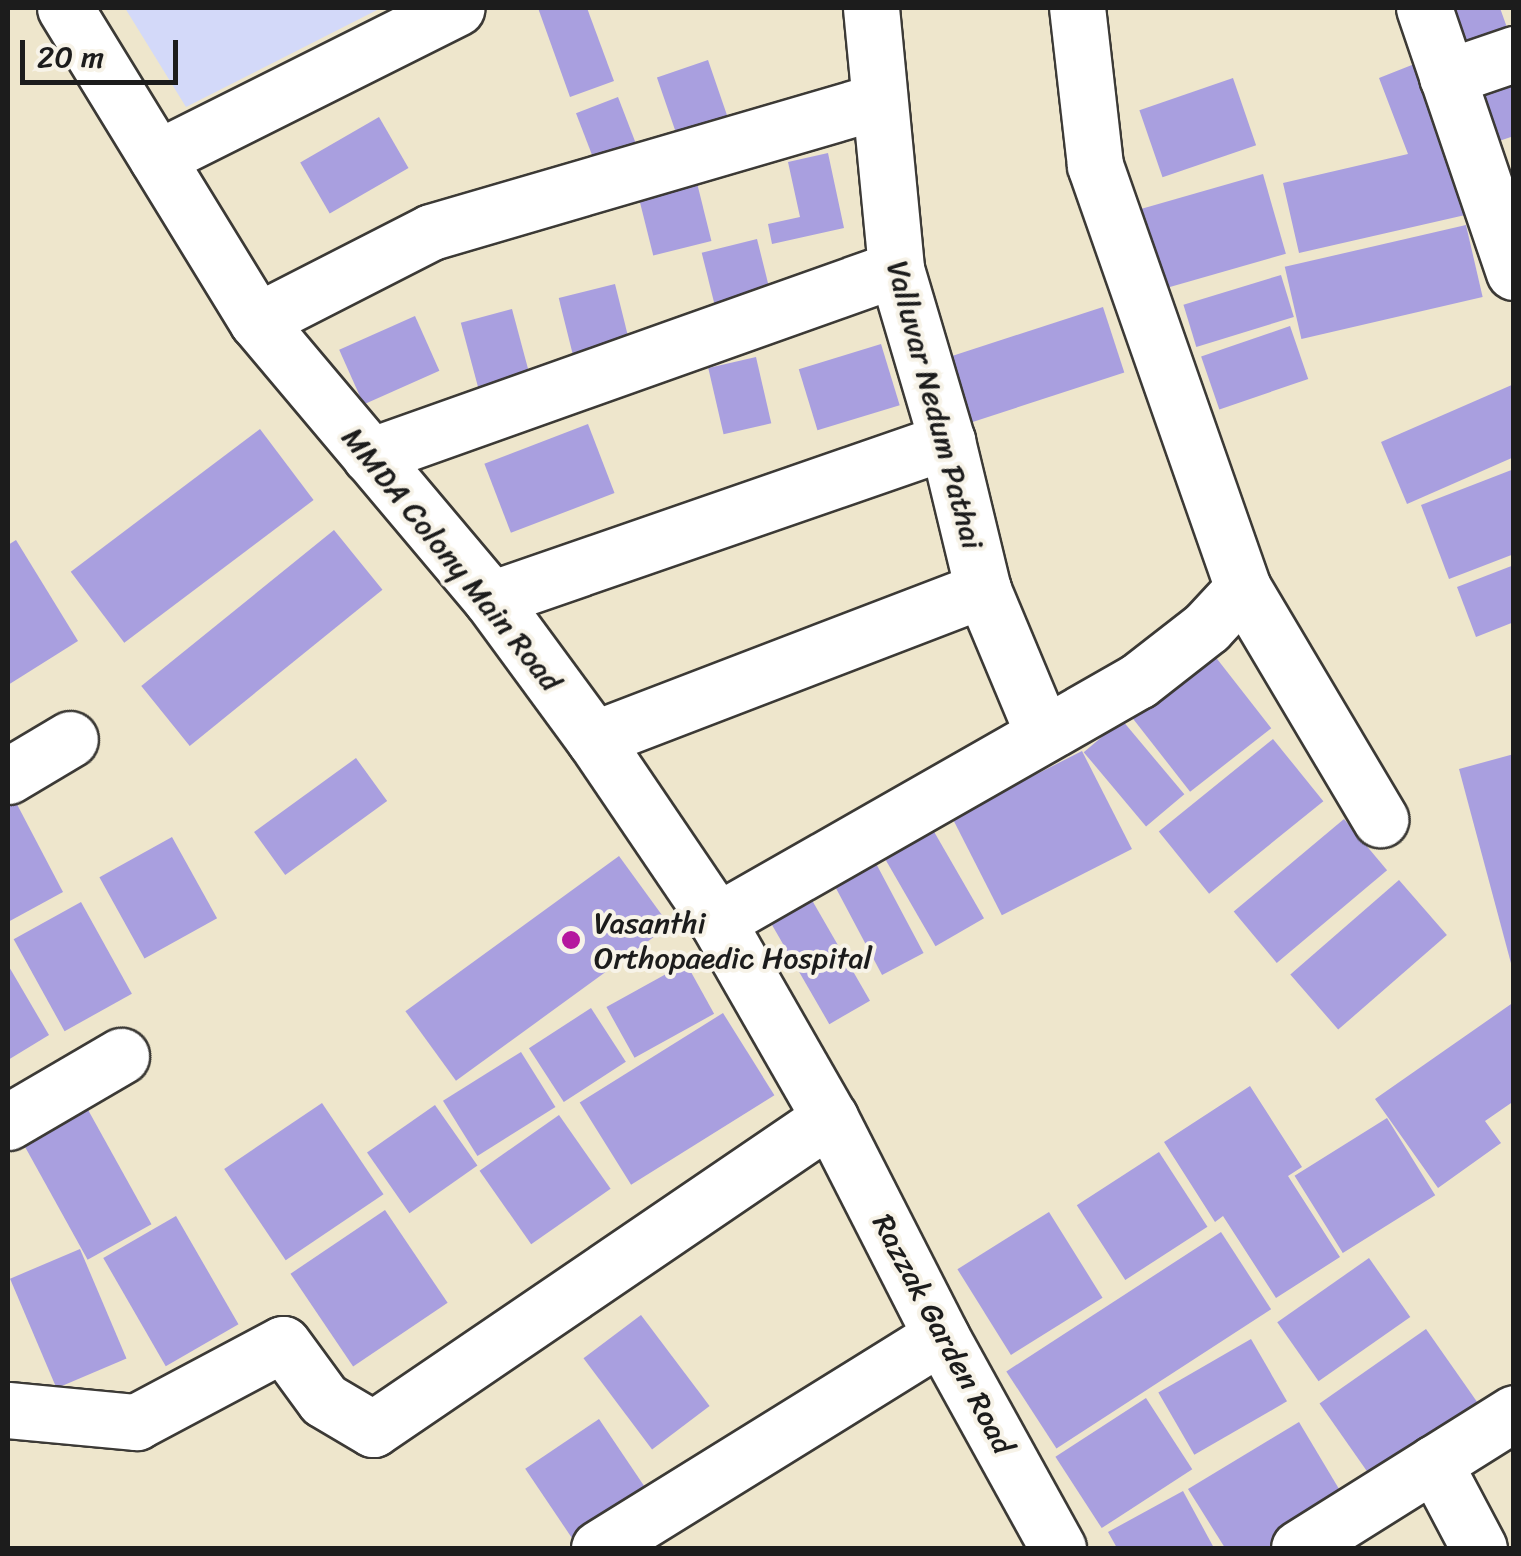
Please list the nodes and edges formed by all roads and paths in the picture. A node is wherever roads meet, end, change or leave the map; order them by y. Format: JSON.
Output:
{"nodes":[{"id":1,"x":65,"y":8,"type":"edge"},
{"id":2,"x":456,"y":8,"type":"edge"},
{"id":3,"x":871,"y":8,"type":"edge"},
{"id":4,"x":1077,"y":8,"type":"edge"},
{"id":5,"x":1424,"y":8,"type":"edge"},
{"id":6,"x":1514,"y":54,"type":"edge"},
{"id":7,"x":1448,"y":76,"type":"junction"},
{"id":8,"x":879,"y":101,"type":"junction"},
{"id":9,"x":157,"y":158,"type":"junction"},
{"id":10,"x":896,"y":269,"type":"junction"},
{"id":11,"x":1514,"y":272,"type":"edge"},
{"id":12,"x":257,"y":321,"type":"junction"},
{"id":13,"x":947,"y":441,"type":"junction"},
{"id":14,"x":370,"y":456,"type":"junction"},
{"id":15,"x":1243,"y":588,"type":"junction"},
{"id":16,"x":983,"y":590,"type":"junction"},
{"id":17,"x":490,"y":599,"type":"junction"},
{"id":18,"x":1042,"y":732,"type":"junction"},
{"id":19,"x":594,"y":738,"type":"junction"},
{"id":20,"x":70,"y":739,"type":"dead end"},
{"id":21,"x":8,"y":776,"type":"edge"},
{"id":22,"x":1380,"y":818,"type":"dead end"},
{"id":23,"x":717,"y":921,"type":"junction"},
{"id":24,"x":121,"y":1056,"type":"dead end"},
{"id":25,"x":830,"y":1118,"type":"junction"},
{"id":26,"x":8,"y":1122,"type":"edge"},
{"id":27,"x":941,"y":1336,"type":"junction"},
{"id":28,"x":8,"y":1410,"type":"edge"},
{"id":29,"x":1514,"y":1413,"type":"edge"},
{"id":30,"x":1434,"y":1463,"type":"junction"},
{"id":31,"x":599,"y":1548,"type":"edge"},
{"id":32,"x":1058,"y":1548,"type":"edge"},
{"id":33,"x":1299,"y":1548,"type":"edge"},
{"id":34,"x":1478,"y":1548,"type":"edge"}],
"edges":[{"from":1,"to":9,"type":"street","name":"MMDA Colony Main Road"},
{"from":2,"to":9,"type":"street"},
{"from":3,"to":8,"type":"street","name":"Valluvar Nedum Pathai"},
{"from":4,"to":15,"type":"street"},
{"from":5,"to":7,"type":"street"},
{"from":6,"to":7,"type":"street"},
{"from":7,"to":11,"type":"street"},
{"from":8,"to":10,"type":"street","name":"Valluvar Nedum Pathai"},
{"from":8,"to":12,"type":"street"},
{"from":9,"to":12,"type":"street","name":"MMDA Colony Main Road"},
{"from":10,"to":13,"type":"street","name":"Valluvar Nedum Pathai"},
{"from":10,"to":14,"type":"street"},
{"from":12,"to":14,"type":"street","name":"MMDA Colony Main Road"},
{"from":13,"to":16,"type":"street","name":"Valluvar Nedum Pathai"},
{"from":13,"to":17,"type":"street"},
{"from":14,"to":17,"type":"street","name":"MMDA Colony Main Road"},
{"from":15,"to":18,"type":"street"},
{"from":15,"to":22,"type":"street"},
{"from":16,"to":18,"type":"street","name":"Valluvar Nedum Pathai"},
{"from":16,"to":19,"type":"street"},
{"from":17,"to":19,"type":"street","name":"MMDA Colony Main Road"},
{"from":18,"to":23,"type":"street"},
{"from":19,"to":23,"type":"street","name":"MMDA Colony Main Road"},
{"from":20,"to":21,"type":"street"},
{"from":23,"to":25,"type":"street","name":"MMDA Colony Main Road"},
{"from":24,"to":26,"type":"street"},
{"from":25,"to":27,"type":"street","name":"Razzak Garden Road"},
{"from":25,"to":28,"type":"street"},
{"from":27,"to":31,"type":"street"},
{"from":27,"to":32,"type":"street","name":"Razzak Garden Road"},
{"from":29,"to":30,"type":"street"},
{"from":30,"to":33,"type":"street"},
{"from":30,"to":34,"type":"street"}]}
